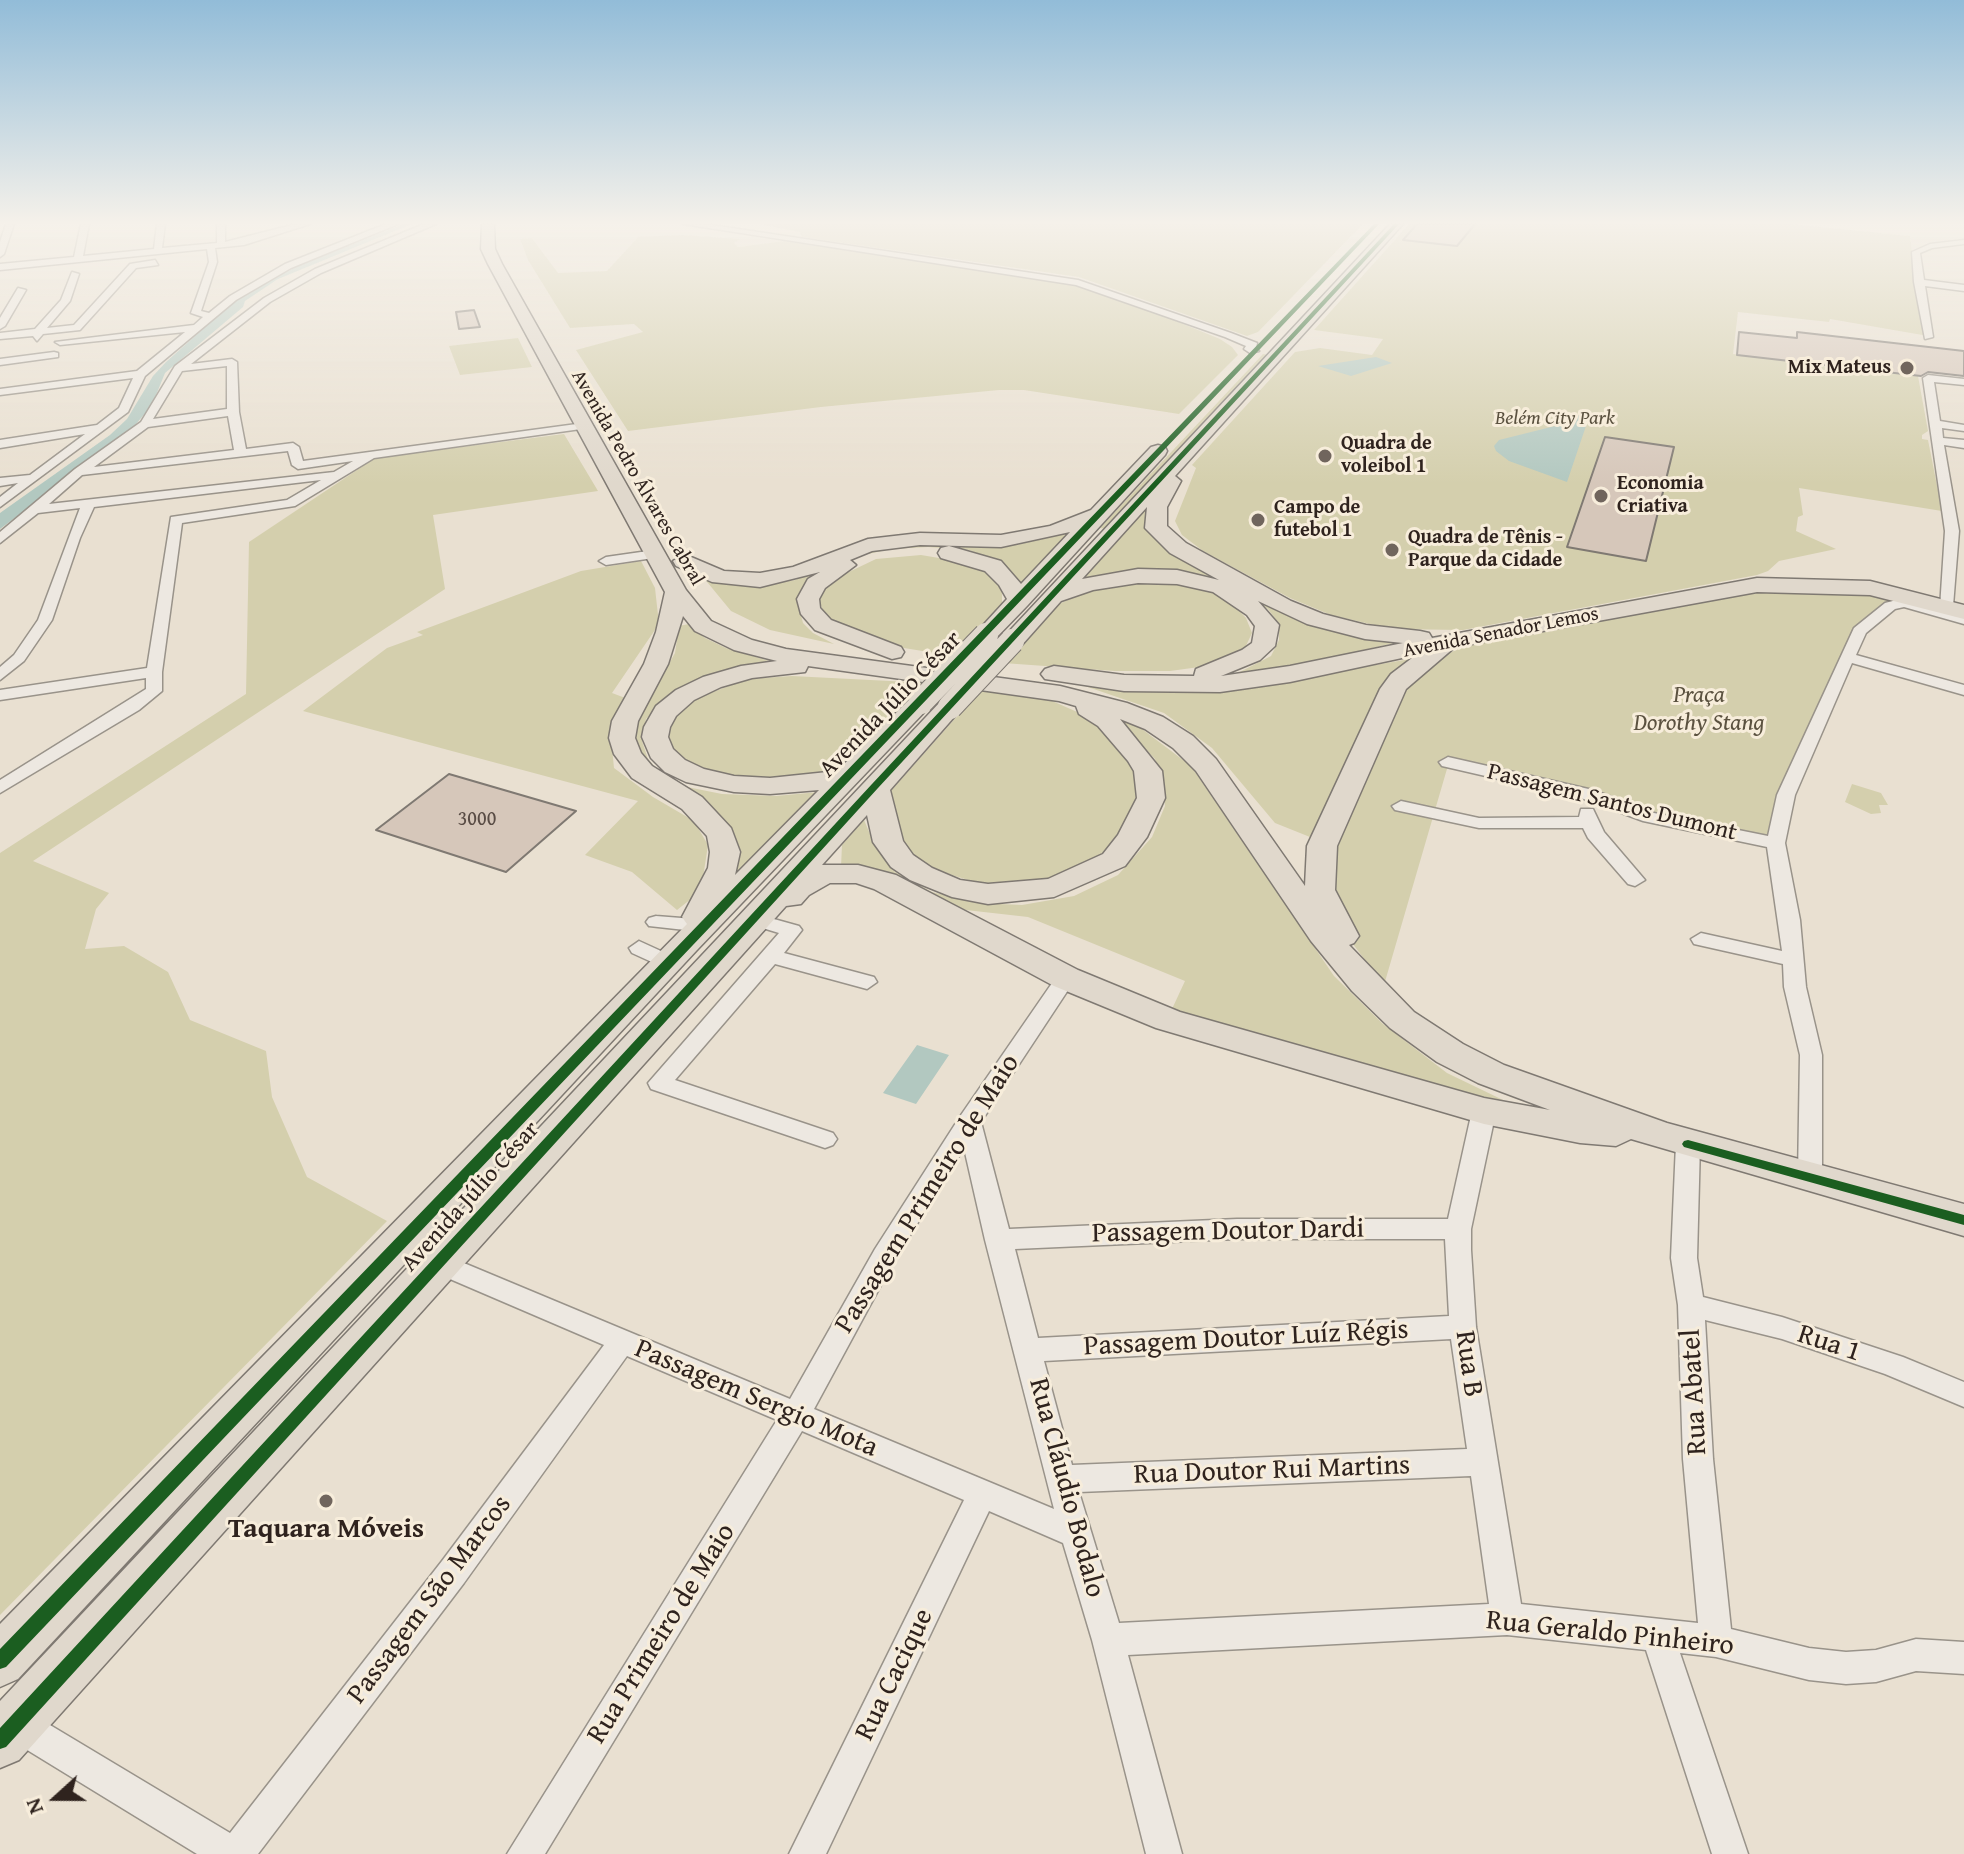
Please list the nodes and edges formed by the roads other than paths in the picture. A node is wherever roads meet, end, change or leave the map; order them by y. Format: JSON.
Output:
{"nodes":[{"id":1,"x":57,"y":311,"type":"edge"},
{"id":2,"x":94,"y":311,"type":"edge"},
{"id":3,"x":197,"y":311,"type":"edge"},
{"id":4,"x":218,"y":311,"type":"edge"},
{"id":5,"x":253,"y":311,"type":"edge"},
{"id":6,"x":521,"y":311,"type":"edge"},
{"id":7,"x":1157,"y":311,"type":"edge"},
{"id":8,"x":1293,"y":311,"type":"edge"},
{"id":9,"x":1317,"y":311,"type":"edge"},
{"id":10,"x":1924,"y":311,"type":"edge"},
{"id":11,"x":210,"y":316,"type":"junction"},
{"id":12,"x":545,"y":319,"type":"dead end"},
{"id":13,"x":195,"y":328,"type":"junction"},
{"id":14,"x":39,"y":331,"type":"junction"},
{"id":15,"x":0,"y":336,"type":"edge"},
{"id":16,"x":1928,"y":337,"type":"dead end"},
{"id":17,"x":58,"y":342,"type":"junction"},
{"id":18,"x":35,"y":344,"type":"junction"},
{"id":19,"x":0,"y":348,"type":"edge"},
{"id":20,"x":1254,"y":351,"type":"junction"},
{"id":21,"x":54,"y":355,"type":"junction"},
{"id":22,"x":0,"y":362,"type":"edge"},
{"id":23,"x":179,"y":368,"type":"junction"},
{"id":24,"x":140,"y":374,"type":"junction"},
{"id":25,"x":1964,"y":382,"type":"edge"},
{"id":26,"x":49,"y":386,"type":"junction"},
{"id":27,"x":0,"y":392,"type":"edge"},
{"id":28,"x":233,"y":412,"type":"junction"},
{"id":29,"x":599,"y":412,"type":"dead end"},
{"id":30,"x":145,"y":424,"type":"junction"},
{"id":31,"x":1934,"y":424,"type":"junction"},
{"id":32,"x":584,"y":426,"type":"junction"},
{"id":33,"x":104,"y":427,"type":"junction"},
{"id":34,"x":1964,"y":428,"type":"edge"},
{"id":35,"x":1936,"y":441,"type":"junction"},
{"id":36,"x":0,"y":444,"type":"edge"},
{"id":37,"x":1964,"y":444,"type":"edge"},
{"id":38,"x":241,"y":454,"type":"junction"},
{"id":39,"x":1184,"y":455,"type":"junction"},
{"id":40,"x":370,"y":456,"type":"junction"},
{"id":41,"x":79,"y":472,"type":"junction"},
{"id":42,"x":338,"y":474,"type":"junction"},
{"id":43,"x":36,"y":478,"type":"junction"},
{"id":44,"x":0,"y":482,"type":"edge"},
{"id":45,"x":0,"y":503,"type":"edge"},
{"id":46,"x":89,"y":503,"type":"junction"},
{"id":47,"x":33,"y":510,"type":"junction"},
{"id":48,"x":1099,"y":513,"type":"junction"},
{"id":49,"x":1958,"y":532,"type":"edge"},
{"id":50,"x":0,"y":539,"type":"edge"},
{"id":51,"x":655,"y":554,"type":"junction"},
{"id":52,"x":606,"y":561,"type":"dead end"},
{"id":53,"x":676,"y":592,"type":"junction"},
{"id":54,"x":1052,"y":598,"type":"junction"},
{"id":55,"x":1019,"y":601,"type":"junction"},
{"id":56,"x":1958,"y":613,"type":"edge"},
{"id":57,"x":1455,"y":641,"type":"junction"},
{"id":58,"x":892,"y":652,"type":"junction"},
{"id":59,"x":1847,"y":657,"type":"junction"},
{"id":60,"x":858,"y":665,"type":"junction"},
{"id":61,"x":154,"y":672,"type":"junction"},
{"id":62,"x":1036,"y":672,"type":"junction"},
{"id":63,"x":0,"y":675,"type":"edge"},
{"id":64,"x":1964,"y":690,"type":"edge"},
{"id":65,"x":1060,"y":694,"type":"junction"},
{"id":66,"x":0,"y":695,"type":"edge"},
{"id":67,"x":936,"y":705,"type":"junction"},
{"id":68,"x":1448,"y":762,"type":"dead end"},
{"id":69,"x":861,"y":782,"type":"junction"},
{"id":70,"x":0,"y":788,"type":"edge"},
{"id":71,"x":1571,"y":790,"type":"junction"},
{"id":72,"x":1401,"y":806,"type":"dead end"},
{"id":73,"x":1591,"y":822,"type":"junction"},
{"id":74,"x":1776,"y":843,"type":"junction"},
{"id":75,"x":1635,"y":880,"type":"dead end"},
{"id":76,"x":767,"y":939,"type":"junction"},
{"id":77,"x":1701,"y":939,"type":"dead end"},
{"id":78,"x":673,"y":947,"type":"junction"},
{"id":79,"x":1793,"y":960,"type":"junction"},
{"id":80,"x":1066,"y":978,"type":"junction"},
{"id":81,"x":867,"y":982,"type":"dead end"},
{"id":82,"x":1364,"y":983,"type":"junction"},
{"id":83,"x":1484,"y":1111,"type":"junction"},
{"id":84,"x":969,"y":1121,"type":"junction"},
{"id":85,"x":825,"y":1139,"type":"dead end"},
{"id":86,"x":1674,"y":1140,"type":"junction"},
{"id":87,"x":1810,"y":1177,"type":"junction"},
{"id":88,"x":1964,"y":1220,"type":"edge"},
{"id":89,"x":1458,"y":1229,"type":"junction"},
{"id":90,"x":998,"y":1240,"type":"junction"},
{"id":91,"x":438,"y":1263,"type":"junction"},
{"id":92,"x":1691,"y":1305,"type":"junction"},
{"id":93,"x":1463,"y":1327,"type":"junction"},
{"id":94,"x":621,"y":1343,"type":"junction"},
{"id":95,"x":1029,"y":1350,"type":"junction"},
{"id":96,"x":1964,"y":1395,"type":"edge"},
{"id":97,"x":797,"y":1414,"type":"junction"},
{"id":98,"x":1482,"y":1462,"type":"junction"},
{"id":99,"x":1062,"y":1479,"type":"junction"},
{"id":100,"x":982,"y":1495,"type":"junction"},
{"id":101,"x":1075,"y":1533,"type":"junction"},
{"id":102,"x":1507,"y":1619,"type":"junction"},
{"id":103,"x":1657,"y":1634,"type":"junction"},
{"id":104,"x":1108,"y":1640,"type":"junction"},
{"id":105,"x":1716,"y":1641,"type":"junction"},
{"id":106,"x":1964,"y":1658,"type":"edge"},
{"id":107,"x":0,"y":1661,"type":"edge"},
{"id":108,"x":8,"y":1732,"type":"edge"},
{"id":109,"x":233,"y":1854,"type":"edge"},
{"id":110,"x":525,"y":1854,"type":"edge"},
{"id":111,"x":807,"y":1854,"type":"edge"},
{"id":112,"x":1164,"y":1854,"type":"edge"},
{"id":113,"x":1730,"y":1854,"type":"edge"}],
"edges":[{"from":1,"to":14,"type":"street"},
{"from":2,"to":14,"type":"street"},
{"from":3,"to":11,"type":"street"},
{"from":4,"to":11,"type":"street"},
{"from":5,"to":23,"type":"street"},
{"from":6,"to":32,"type":"main road","name":"Avenida Pedro Álvares Cabral"},
{"from":7,"to":20,"type":"street"},
{"from":8,"to":20,"type":"main road","name":"Avenida Júlio César"},
{"from":9,"to":39,"type":"main road","name":"Avenida Júlio César"},
{"from":10,"to":16,"type":"street"},
{"from":11,"to":13,"type":"street"},
{"from":12,"to":29,"type":"main road","name":"Avenida Pedro Álvares Cabral"},
{"from":13,"to":17,"type":"street"},
{"from":13,"to":24,"type":"street"},
{"from":14,"to":15,"type":"street"},
{"from":14,"to":18,"type":"street"},
{"from":17,"to":18,"type":"street"},
{"from":17,"to":21,"type":"street"},
{"from":18,"to":19,"type":"street"},
{"from":20,"to":48,"type":"main road","name":"Avenida Júlio César"},
{"from":21,"to":22,"type":"street"},
{"from":21,"to":26,"type":"street"},
{"from":23,"to":28,"type":"street"},
{"from":23,"to":30,"type":"street"},
{"from":24,"to":26,"type":"street"},
{"from":24,"to":33,"type":"street"},
{"from":25,"to":31,"type":"street"},
{"from":26,"to":27,"type":"street"},
{"from":28,"to":30,"type":"street"},
{"from":28,"to":38,"type":"street"},
{"from":30,"to":41,"type":"street"},
{"from":31,"to":34,"type":"street"},
{"from":31,"to":35,"type":"street"},
{"from":32,"to":40,"type":"street"},
{"from":32,"to":51,"type":"main road","name":"Avenida Pedro Álvares Cabral"},
{"from":33,"to":36,"type":"street"},
{"from":33,"to":43,"type":"street"},
{"from":35,"to":37,"type":"street"},
{"from":35,"to":49,"type":"street"},
{"from":38,"to":40,"type":"street"},
{"from":38,"to":41,"type":"street"},
{"from":39,"to":54,"type":"main road","name":"Avenida Júlio César"},
{"from":39,"to":57,"type":"main road"},
{"from":40,"to":42,"type":"street"},
{"from":41,"to":47,"type":"street"},
{"from":42,"to":46,"type":"street"},
{"from":42,"to":61,"type":"street"},
{"from":43,"to":44,"type":"street"},
{"from":43,"to":45,"type":"street"},
{"from":46,"to":47,"type":"street"},
{"from":46,"to":63,"type":"street"},
{"from":47,"to":50,"type":"street"},
{"from":48,"to":55,"type":"main road","name":"Avenida Júlio César"},
{"from":48,"to":58,"type":"main road","name":"Avenida Pedro Álvares Cabral"},
{"from":49,"to":56,"type":"street"},
{"from":51,"to":52,"type":"street"},
{"from":51,"to":53,"type":"main road","name":"Avenida Pedro Álvares Cabral"},
{"from":53,"to":60,"type":"main road","name":"Avenida Pedro Álvares Cabral"},
{"from":53,"to":78,"type":"main road"},
{"from":54,"to":62,"type":"main road"},
{"from":54,"to":67,"type":"main road","name":"Avenida Júlio César","bridge":true},
{"from":55,"to":58,"type":"main road"},
{"from":55,"to":67,"type":"main road","name":"Avenida Júlio César","bridge":true},
{"from":56,"to":57,"type":"main road","name":"Avenida Senador Lemos"},
{"from":56,"to":59,"type":"street"},
{"from":57,"to":62,"type":"main road","name":"Avenida Senador Lemos"},
{"from":57,"to":82,"type":"main road"},
{"from":58,"to":62,"type":"main road","name":"Avenida Pedro Álvares Cabral"},
{"from":59,"to":64,"type":"street"},
{"from":59,"to":74,"type":"street"},
{"from":60,"to":65,"type":"main road","name":"Avenida Pedro Álvares Cabral"},
{"from":60,"to":69,"type":"main road"},
{"from":61,"to":66,"type":"street"},
{"from":61,"to":70,"type":"street"},
{"from":65,"to":69,"type":"main road"},
{"from":65,"to":82,"type":"main road","name":"Avenida Pedro Álvares Cabral"},
{"from":67,"to":69,"type":"main road","name":"Avenida Júlio César"},
{"from":68,"to":71,"type":"street","name":"Passagem Santos Dumont"},
{"from":69,"to":78,"type":"main road","name":"Avenida Júlio César"},
{"from":71,"to":73,"type":"street"},
{"from":71,"to":74,"type":"street","name":"Passagem Santos Dumont"},
{"from":72,"to":73,"type":"street"},
{"from":73,"to":75,"type":"street"},
{"from":74,"to":79,"type":"street"},
{"from":76,"to":78,"type":"main road"},
{"from":76,"to":80,"type":"main road"},
{"from":76,"to":81,"type":"street"},
{"from":76,"to":85,"type":"street"},
{"from":77,"to":79,"type":"street"},
{"from":78,"to":91,"type":"main road","name":"Avenida Júlio César"},
{"from":78,"to":107,"type":"main road","name":"Avenida Júlio César"},
{"from":79,"to":87,"type":"street"},
{"from":80,"to":83,"type":"main road"},
{"from":80,"to":84,"type":"street","name":"Passagem Primeiro de Maio"},
{"from":82,"to":86,"type":"main road","name":"Avenida Pedro Álvares Cabral"},
{"from":83,"to":86,"type":"main road"},
{"from":83,"to":89,"type":"street","name":"Rua B"},
{"from":84,"to":90,"type":"street","name":"Rua Cláudio Bodalo"},
{"from":84,"to":97,"type":"street","name":"Passagem Primeiro de Maio"},
{"from":86,"to":87,"type":"main road","name":"Avenida Pedro Álvares Cabral"},
{"from":86,"to":92,"type":"street","name":"Rua Abatel"},
{"from":87,"to":88,"type":"main road","name":"Avenida Pedro Álvares Cabral"},
{"from":89,"to":90,"type":"street","name":"Passagem Doutor Dardi"},
{"from":89,"to":93,"type":"street","name":"Rua B"},
{"from":90,"to":95,"type":"street","name":"Rua Cláudio Bodalo"},
{"from":91,"to":94,"type":"street","name":"Passagem Sergio Mota"},
{"from":91,"to":108,"type":"main road","name":"Avenida Júlio César"},
{"from":92,"to":96,"type":"street","name":"Rua 1"},
{"from":92,"to":105,"type":"street","name":"Rua Abatel"},
{"from":93,"to":95,"type":"street","name":"Passagem Doutor Luíz Régis"},
{"from":93,"to":98,"type":"street","name":"Rua B"},
{"from":94,"to":97,"type":"street","name":"Passagem Sergio Mota"},
{"from":94,"to":109,"type":"street","name":"Passagem São Marcos"},
{"from":95,"to":99,"type":"street","name":"Rua Cláudio Bodalo"},
{"from":97,"to":100,"type":"street","name":"Passagem Sergio Mota"},
{"from":97,"to":110,"type":"street","name":"Rua Primeiro de Maio"},
{"from":98,"to":99,"type":"street","name":"Rua Doutor Rui Martins"},
{"from":98,"to":102,"type":"street","name":"Rua B"},
{"from":99,"to":101,"type":"street","name":"Rua Cláudio Bodalo"},
{"from":100,"to":101,"type":"street","name":"Passagem Sergio Mota"},
{"from":100,"to":111,"type":"street","name":"Rua Cacique"},
{"from":101,"to":104,"type":"street","name":"Rua Cláudio Bodalo"},
{"from":102,"to":103,"type":"street","name":"Rua Geraldo Pinheiro"},
{"from":102,"to":104,"type":"street","name":"Rua Geraldo Pinheiro"},
{"from":103,"to":105,"type":"street","name":"Rua Geraldo Pinheiro"},
{"from":103,"to":113,"type":"street"},
{"from":104,"to":112,"type":"street","name":"Rua Cláudio Bodalo"},
{"from":105,"to":106,"type":"street","name":"Rua Geraldo Pinheiro"},
{"from":108,"to":109,"type":"street"}]}
